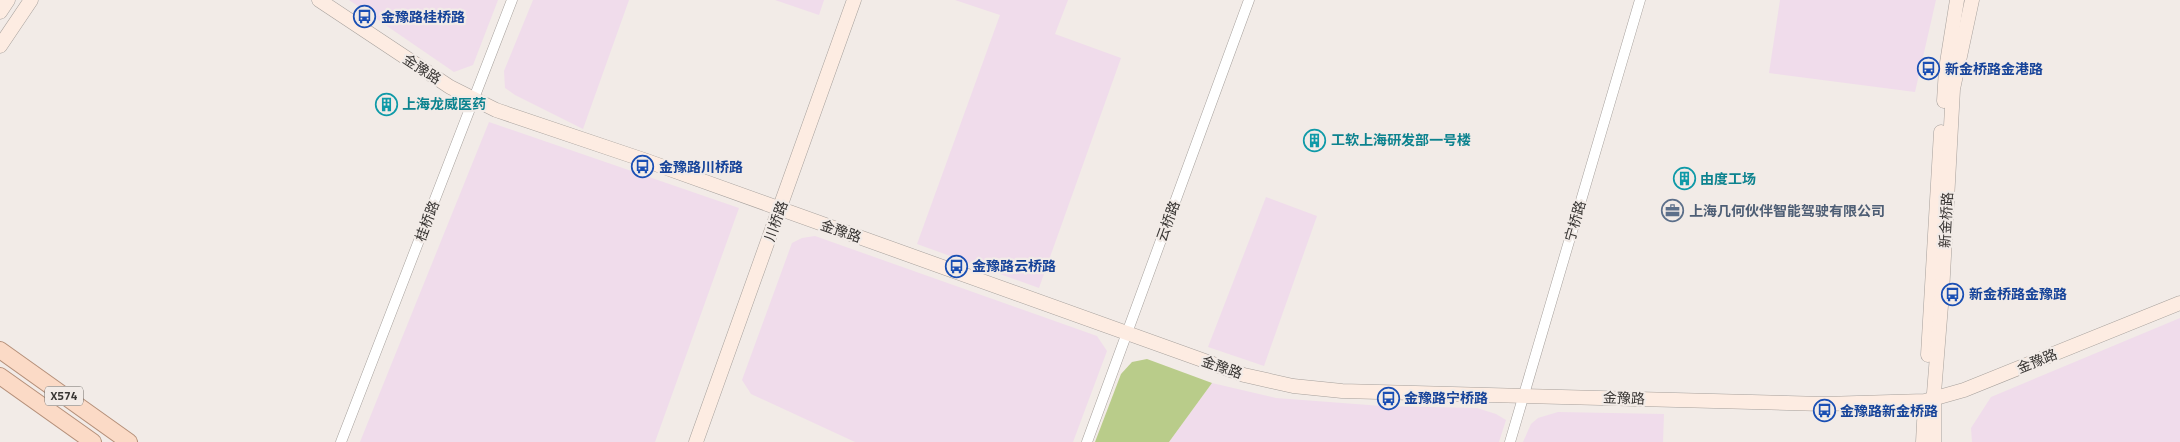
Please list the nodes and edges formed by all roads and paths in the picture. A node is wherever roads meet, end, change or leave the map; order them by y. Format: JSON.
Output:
{"nodes":[{"id":1,"x":8,"y":0,"type":"edge"},
{"id":2,"x":31,"y":0,"type":"edge"},
{"id":3,"x":319,"y":0,"type":"edge"},
{"id":4,"x":512,"y":0,"type":"edge"},
{"id":5,"x":845,"y":0,"type":"edge"},
{"id":6,"x":854,"y":0,"type":"edge"},
{"id":7,"x":1249,"y":0,"type":"edge"},
{"id":8,"x":1640,"y":0,"type":"edge"},
{"id":9,"x":1958,"y":0,"type":"edge"},
{"id":10,"x":1972,"y":0,"type":"edge"},
{"id":11,"x":0,"y":12,"type":"edge"},
{"id":12,"x":0,"y":46,"type":"edge"},
{"id":13,"x":474,"y":100,"type":"junction"},
{"id":14,"x":776,"y":209,"type":"junction"},
{"id":15,"x":2180,"y":303,"type":"edge"},
{"id":16,"x":1127,"y":333,"type":"junction"},
{"id":17,"x":0,"y":350,"type":"edge"},
{"id":18,"x":0,"y":376,"type":"edge"},
{"id":19,"x":1524,"y":395,"type":"junction"},
{"id":20,"x":1929,"y":400,"type":"junction"},
{"id":21,"x":93,"y":442,"type":"edge"},
{"id":22,"x":128,"y":442,"type":"edge"},
{"id":23,"x":341,"y":442,"type":"edge"},
{"id":24,"x":687,"y":442,"type":"edge"},
{"id":25,"x":696,"y":442,"type":"edge"},
{"id":26,"x":1087,"y":442,"type":"edge"},
{"id":27,"x":1510,"y":442,"type":"edge"},
{"id":28,"x":1924,"y":442,"type":"edge"},
{"id":29,"x":1934,"y":442,"type":"edge"}],
"edges":[{"from":1,"to":11,"type":"street"},
{"from":2,"to":12,"type":"street"},
{"from":3,"to":13,"type":"street","name":"金豫路"},
{"from":4,"to":13,"type":"street","name":"桂桥路"},
{"from":5,"to":14,"type":"street","name":"川桥路"},
{"from":6,"to":14,"type":"street","name":"川桥路"},
{"from":7,"to":16,"type":"street","name":"云桥路"},
{"from":8,"to":19,"type":"street","name":"宁桥路"},
{"from":9,"to":20,"type":"street","name":"新金桥路"},
{"from":10,"to":20,"type":"street","name":"新金桥路"},
{"from":13,"to":14,"type":"street","name":"金豫路"},
{"from":13,"to":23,"type":"street","name":"桂桥路"},
{"from":14,"to":16,"type":"street","name":"金豫路"},
{"from":14,"to":24,"type":"street","name":"川桥路"},
{"from":14,"to":25,"type":"street","name":"川桥路"},
{"from":15,"to":20,"type":"street","name":"金豫路"},
{"from":16,"to":19,"type":"street","name":"金豫路"},
{"from":16,"to":26,"type":"street","name":"云桥路"},
{"from":17,"to":22,"type":"main road","number":"X574"},
{"from":18,"to":21,"type":"main road","number":"X574"},
{"from":19,"to":20,"type":"street","name":"金豫路"},
{"from":19,"to":27,"type":"street","name":"宁桥路"},
{"from":20,"to":28,"type":"street","name":"新金桥路"},
{"from":20,"to":29,"type":"street","name":"新金桥路"}]}
